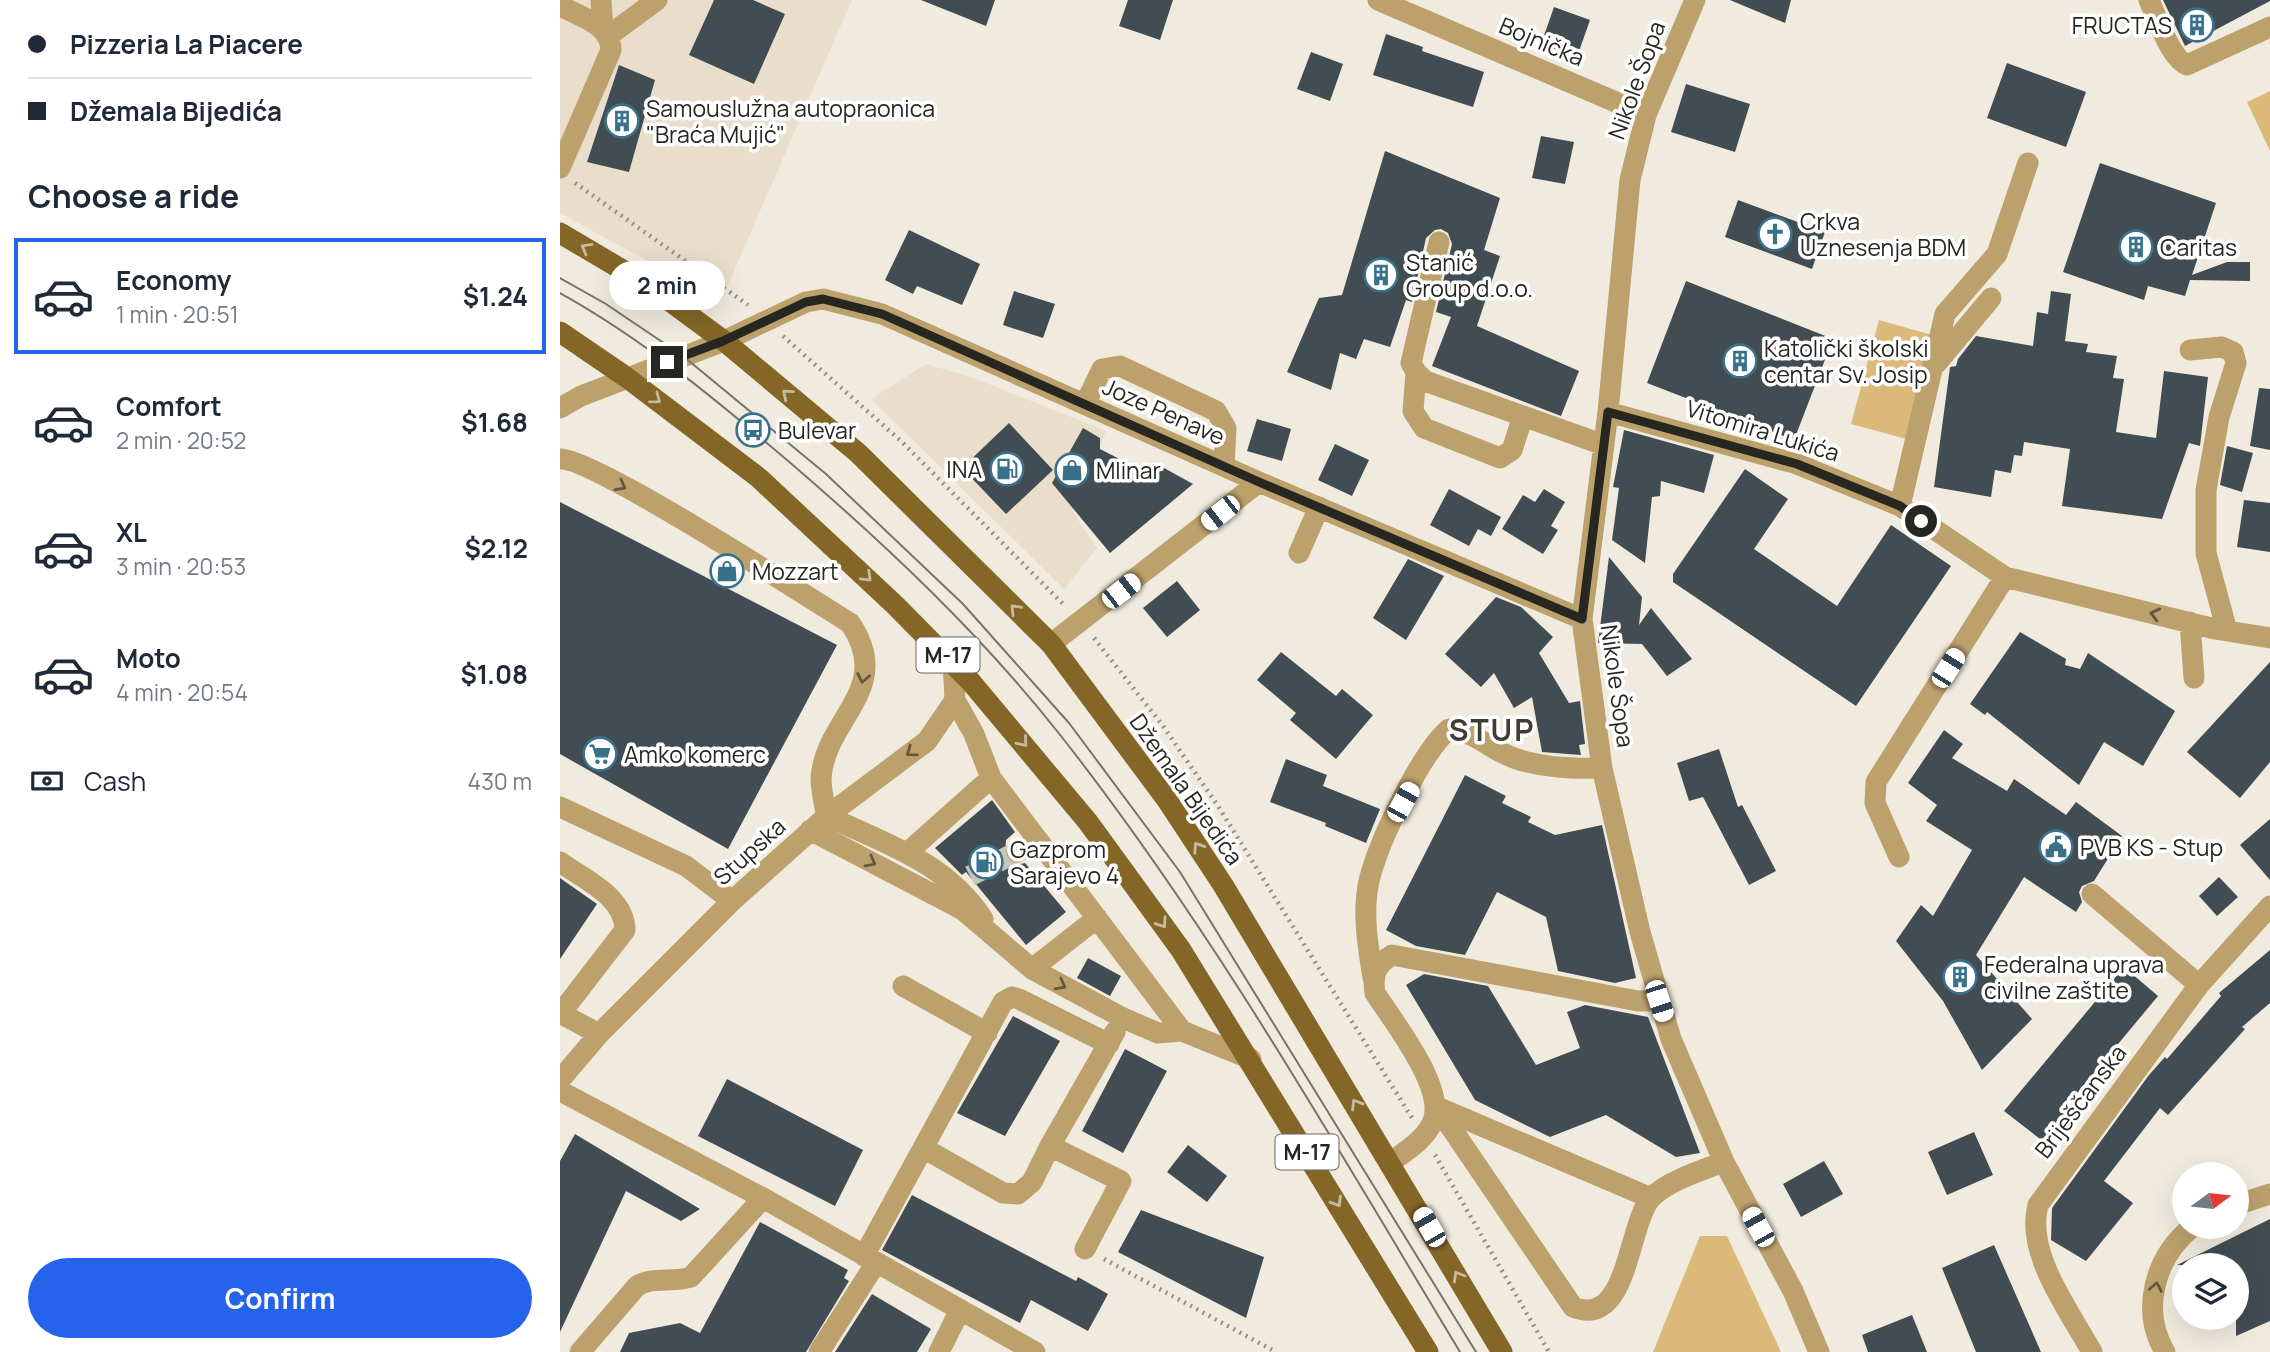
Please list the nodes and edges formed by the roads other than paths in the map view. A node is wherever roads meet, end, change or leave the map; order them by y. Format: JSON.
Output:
{"nodes":[{"id":1,"x":601,"y":0,"type":"edge"},
{"id":2,"x":657,"y":0,"type":"edge"},
{"id":3,"x":1378,"y":0,"type":"edge"},
{"id":4,"x":1695,"y":0,"type":"edge"},
{"id":5,"x":2149,"y":0,"type":"edge"},
{"id":6,"x":560,"y":6,"type":"edge"},
{"id":7,"x":2270,"y":27,"type":"edge"},
{"id":8,"x":606,"y":32,"type":"junction"},
{"id":9,"x":1646,"y":115,"type":"junction"},
{"id":10,"x":2028,"y":163,"type":"dead end"},
{"id":11,"x":560,"y":168,"type":"edge"},
{"id":12,"x":560,"y":233,"type":"edge"},
{"id":13,"x":1438,"y":242,"type":"dead end"},
{"id":14,"x":1991,"y":298,"type":"dead end"},
{"id":15,"x":560,"y":332,"type":"edge"},
{"id":16,"x":723,"y":341,"type":"junction"},
{"id":17,"x":2190,"y":350,"type":"dead end"},
{"id":18,"x":1932,"y":368,"type":"junction"},
{"id":19,"x":1416,"y":372,"type":"junction"},
{"id":20,"x":626,"y":377,"type":"junction"},
{"id":21,"x":1085,"y":404,"type":"junction"},
{"id":22,"x":560,"y":408,"type":"edge"},
{"id":23,"x":1608,"y":412,"type":"junction"},
{"id":24,"x":1523,"y":416,"type":"junction"},
{"id":25,"x":1604,"y":445,"type":"junction"},
{"id":26,"x":560,"y":459,"type":"edge"},
{"id":27,"x":1224,"y":466,"type":"junction"},
{"id":28,"x":1259,"y":482,"type":"junction"},
{"id":29,"x":1900,"y":506,"type":"junction"},
{"id":30,"x":1318,"y":507,"type":"junction"},
{"id":31,"x":1299,"y":553,"type":"dead end"},
{"id":32,"x":2005,"y":577,"type":"junction"},
{"id":33,"x":1582,"y":619,"type":"junction"},
{"id":34,"x":2190,"y":622,"type":"junction"},
{"id":35,"x":2227,"y":631,"type":"junction"},
{"id":36,"x":2270,"y":638,"type":"edge"},
{"id":37,"x":1051,"y":644,"type":"junction"},
{"id":38,"x":953,"y":661,"type":"junction"},
{"id":39,"x":2194,"y":678,"type":"dead end"},
{"id":40,"x":955,"y":700,"type":"junction"},
{"id":41,"x":1602,"y":768,"type":"junction"},
{"id":42,"x":991,"y":778,"type":"junction"},
{"id":43,"x":560,"y":807,"type":"edge"},
{"id":44,"x":827,"y":816,"type":"junction"},
{"id":45,"x":810,"y":830,"type":"junction"},
{"id":46,"x":1040,"y":842,"type":"junction"},
{"id":47,"x":908,"y":852,"type":"junction"},
{"id":48,"x":1017,"y":852,"type":"tunnel mouth"},
{"id":49,"x":1899,"y":858,"type":"dead end"},
{"id":50,"x":560,"y":862,"type":"edge"},
{"id":51,"x":2092,"y":894,"type":"dead end"},
{"id":52,"x":732,"y":901,"type":"junction"},
{"id":53,"x":2270,"y":906,"type":"edge"},
{"id":54,"x":1097,"y":918,"type":"junction"},
{"id":55,"x":995,"y":938,"type":"junction"},
{"id":56,"x":1032,"y":969,"type":"junction"},
{"id":57,"x":1373,"y":978,"type":"junction"},
{"id":58,"x":2199,"y":985,"type":"junction"},
{"id":59,"x":902,"y":986,"type":"dead end"},
{"id":60,"x":1659,"y":1001,"type":"junction"},
{"id":61,"x":561,"y":1013,"type":"edge"},
{"id":62,"x":1123,"y":1018,"type":"junction"},
{"id":63,"x":1182,"y":1031,"type":"junction"},
{"id":64,"x":987,"y":1033,"type":"junction"},
{"id":65,"x":599,"y":1034,"type":"junction"},
{"id":66,"x":1109,"y":1044,"type":"junction"},
{"id":67,"x":1251,"y":1059,"type":"junction"},
{"id":68,"x":560,"y":1080,"type":"edge"},
{"id":69,"x":560,"y":1091,"type":"edge"},
{"id":70,"x":1437,"y":1107,"type":"junction"},
{"id":71,"x":1050,"y":1146,"type":"junction"},
{"id":72,"x":925,"y":1149,"type":"junction"},
{"id":73,"x":1391,"y":1162,"type":"junction"},
{"id":74,"x":1724,"y":1162,"type":"junction"},
{"id":75,"x":2270,"y":1194,"type":"edge"},
{"id":76,"x":763,"y":1198,"type":"junction"},
{"id":77,"x":1651,"y":1198,"type":"junction"},
{"id":78,"x":2249,"y":1201,"type":"edge"},
{"id":79,"x":2181,"y":1239,"type":"edge"},
{"id":80,"x":1085,"y":1249,"type":"road end"},
{"id":81,"x":870,"y":1259,"type":"junction"},
{"id":82,"x":960,"y":1310,"type":"junction"},
{"id":83,"x":1497,"y":1344,"type":"edge"},
{"id":84,"x":580,"y":1352,"type":"edge"},
{"id":85,"x":819,"y":1352,"type":"edge"},
{"id":86,"x":939,"y":1352,"type":"edge"},
{"id":87,"x":1035,"y":1352,"type":"edge"},
{"id":88,"x":1428,"y":1352,"type":"edge"},
{"id":89,"x":1508,"y":1352,"type":"edge"},
{"id":90,"x":1819,"y":1352,"type":"edge"},
{"id":91,"x":2092,"y":1352,"type":"edge"},
{"id":92,"x":2165,"y":1352,"type":"edge"}],
"edges":[{"from":1,"to":8,"type":"street"},
{"from":2,"to":8,"type":"street"},
{"from":3,"to":9,"type":"street","name":"Bojnička"},
{"from":4,"to":9,"type":"street","name":"Nikole Šopa"},
{"from":5,"to":7,"type":"street"},
{"from":6,"to":8,"type":"street"},
{"from":8,"to":11,"type":"street"},
{"from":9,"to":23,"type":"street","name":"Nikole Šopa"},
{"from":10,"to":18,"type":"street"},
{"from":16,"to":12,"type":"main road","name":"Džemala Bijedića","number":"M-17","one_way":true},
{"from":13,"to":19,"type":"street"},
{"from":14,"to":18,"type":"street"},
{"from":15,"to":20,"type":"main road","number":"M-17"},
{"from":16,"to":20,"type":"street"},
{"from":16,"to":21,"type":"street","name":"Joze Penave"},
{"from":37,"to":16,"type":"main road","name":"Džemala Bijedića","number":"M-17","one_way":true},
{"from":17,"to":35,"type":"street"},
{"from":18,"to":29,"type":"street"},
{"from":19,"to":24,"type":"street"},
{"from":19,"to":24,"type":"street"},
{"from":20,"to":22,"type":"street"},
{"from":20,"to":38,"type":"main road","number":"M-17","one_way":true},
{"from":21,"to":27,"type":"street","name":"Joze Penave"},
{"from":21,"to":27,"type":"street"},
{"from":23,"to":25,"type":"street","name":"Nikole Šopa"},
{"from":23,"to":29,"type":"street","name":"Vitomira Lukića"},
{"from":24,"to":25,"type":"street"},
{"from":25,"to":33,"type":"street","name":"Nikole Šopa"},
{"from":26,"to":44,"type":"street","one_way":true},
{"from":27,"to":28,"type":"street","name":"Joze Penave"},
{"from":28,"to":30,"type":"street","name":"Joze Penave"},
{"from":28,"to":37,"type":"street"},
{"from":29,"to":32,"type":"street","name":"Vitomira Lukića"},
{"from":30,"to":31,"type":"street"},
{"from":30,"to":33,"type":"street","name":"Joze Penave"},
{"from":34,"to":32,"type":"street","name":"Vitomira Lukića","one_way":true},
{"from":32,"to":49,"type":"street"},
{"from":33,"to":41,"type":"street","name":"Nikole Šopa"},
{"from":34,"to":35,"type":"street","name":"Vitomira Lukića"},
{"from":34,"to":39,"type":"street"},
{"from":35,"to":36,"type":"street","name":"Vitomira Lukića"},
{"from":73,"to":37,"type":"main road","name":"Džemala Bijedića","number":"M-17","one_way":true},
{"from":38,"to":40,"type":"street"},
{"from":38,"to":67,"type":"main road","number":"M-17","one_way":true},
{"from":40,"to":42,"type":"street"},
{"from":40,"to":44,"type":"street","name":"Stupska","one_way":true},
{"from":41,"to":57,"type":"street"},
{"from":41,"to":60,"type":"street","name":"Nikole Šopa"},
{"from":42,"to":46,"type":"street"},
{"from":42,"to":47,"type":"street"},
{"from":43,"to":52,"type":"street"},
{"from":44,"to":45,"type":"street","name":"Stupska"},
{"from":44,"to":47,"type":"street"},
{"from":45,"to":52,"type":"street","name":"Stupska"},
{"from":45,"to":55,"type":"street","one_way":true},
{"from":46,"to":48,"type":"street"},
{"from":46,"to":54,"type":"street"},
{"from":47,"to":55,"type":"street"},
{"from":50,"to":61,"type":"street"},
{"from":51,"to":58,"type":"street"},
{"from":52,"to":65,"type":"street","name":"Stupska"},
{"from":53,"to":58,"type":"street","name":"Briješčanska"},
{"from":54,"to":56,"type":"street"},
{"from":54,"to":63,"type":"street"},
{"from":55,"to":56,"type":"street"},
{"from":56,"to":62,"type":"street","one_way":true},
{"from":57,"to":60,"type":"street"},
{"from":57,"to":70,"type":"street"},
{"from":58,"to":91,"type":"street","name":"Briješčanska"},
{"from":59,"to":64,"type":"street"},
{"from":60,"to":74,"type":"street","name":"Nikole Šopa"},
{"from":61,"to":65,"type":"street"},
{"from":62,"to":63,"type":"street"},
{"from":62,"to":66,"type":"street"},
{"from":63,"to":67,"type":"street"},
{"from":64,"to":66,"type":"street"},
{"from":64,"to":72,"type":"street"},
{"from":65,"to":68,"type":"street","name":"Stupska"},
{"from":66,"to":71,"type":"street"},
{"from":67,"to":88,"type":"main road","number":"M-17","one_way":true},
{"from":69,"to":76,"type":"street"},
{"from":70,"to":73,"type":"street"},
{"from":70,"to":77,"type":"street"},
{"from":70,"to":77,"type":"street"},
{"from":71,"to":72,"type":"street"},
{"from":71,"to":80,"type":"street"},
{"from":72,"to":81,"type":"street"},
{"from":83,"to":73,"type":"main road","name":"Džemala Bijedića","number":"M-17","one_way":true},
{"from":74,"to":77,"type":"street"},
{"from":74,"to":90,"type":"street","name":"Nikole Šopa"},
{"from":75,"to":78,"type":"street"},
{"from":76,"to":81,"type":"street"},
{"from":76,"to":84,"type":"street"},
{"from":92,"to":79,"type":"street","one_way":true},
{"from":81,"to":82,"type":"street"},
{"from":81,"to":85,"type":"street"},
{"from":82,"to":86,"type":"street"},
{"from":82,"to":87,"type":"street"},
{"from":83,"to":89,"type":"main road","number":"M-17"}]}
